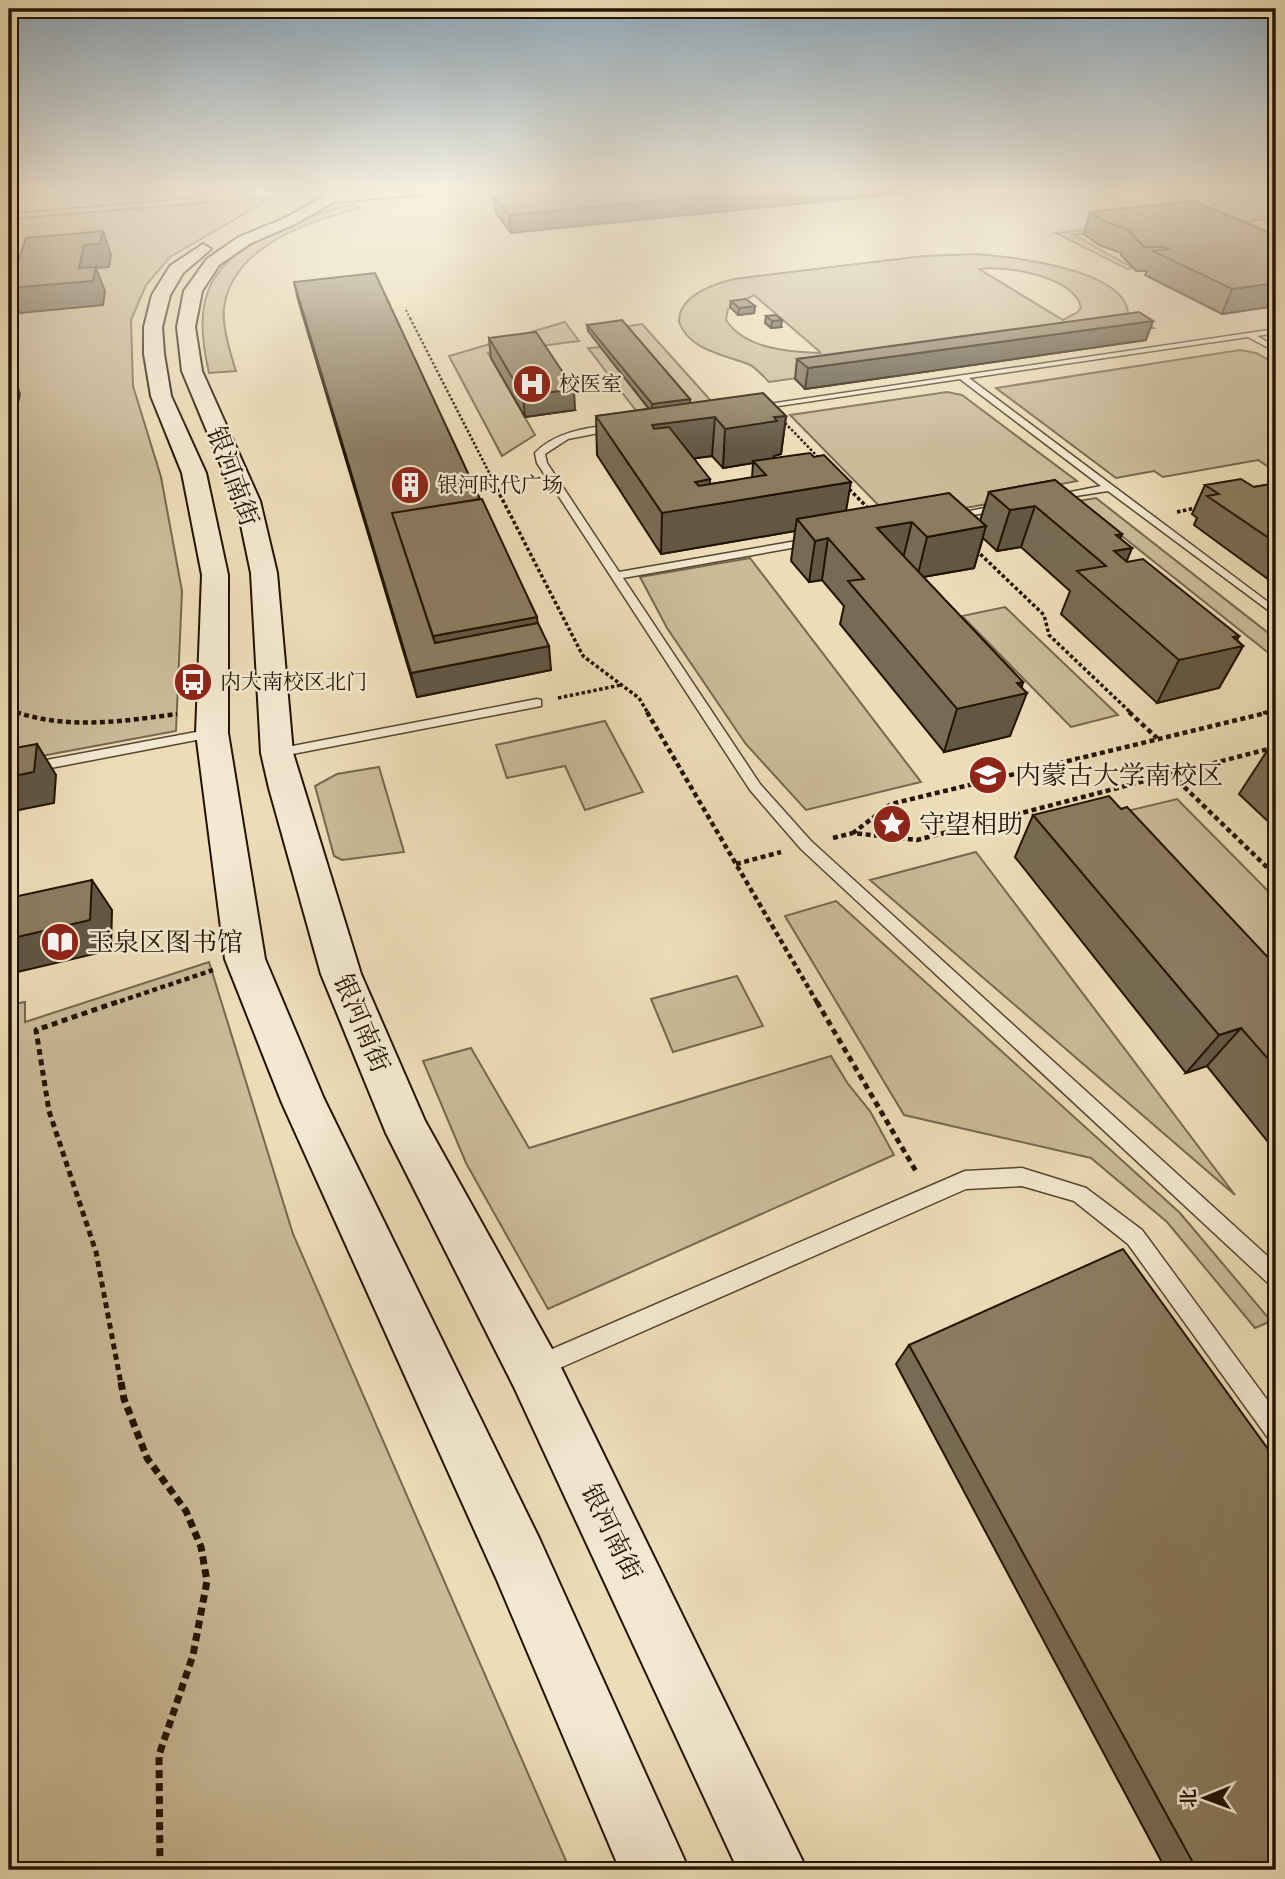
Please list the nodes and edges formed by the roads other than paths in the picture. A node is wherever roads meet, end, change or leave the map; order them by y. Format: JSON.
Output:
{"nodes":[{"id":1,"x":173,"y":276,"type":"edge"},
{"id":2,"x":204,"y":276,"type":"edge"},
{"id":3,"x":1276,"y":331,"type":"edge"},
{"id":4,"x":1249,"y":335,"type":"junction"},
{"id":5,"x":1276,"y":350,"type":"edge"},
{"id":6,"x":962,"y":377,"type":"junction"},
{"id":7,"x":740,"y":409,"type":"edge"},
{"id":8,"x":631,"y":425,"type":"edge"},
{"id":9,"x":1110,"y":488,"type":"junction"},
{"id":10,"x":1045,"y":499,"type":"edge"},
{"id":11,"x":1019,"y":504,"type":"edge"},
{"id":12,"x":942,"y":518,"type":"edge"},
{"id":13,"x":819,"y":540,"type":"edge"},
{"id":14,"x":616,"y":576,"type":"junction"},
{"id":15,"x":1276,"y":613,"type":"edge"},
{"id":16,"x":537,"y":703,"type":"road end"},
{"id":17,"x":212,"y":733,"type":"junction"},
{"id":18,"x":277,"y":753,"type":"junction"},
{"id":19,"x":9,"y":772,"type":"edge"},
{"id":20,"x":1276,"y":1277,"type":"edge"},
{"id":21,"x":533,"y":1368,"type":"junction"},
{"id":22,"x":1276,"y":1430,"type":"edge"},
{"id":23,"x":655,"y":1870,"type":"edge"},
{"id":24,"x":773,"y":1870,"type":"edge"}],
"edges":[{"from":1,"to":17,"type":"main road","name":"银河南街"},
{"from":2,"to":18,"type":"main road","name":"银河南街"},
{"from":3,"to":4,"type":"lane"},
{"from":4,"to":5,"type":"lane"},
{"from":4,"to":6,"type":"lane"},
{"from":6,"to":7,"type":"lane"},
{"from":6,"to":9,"type":"lane"},
{"from":8,"to":14,"type":"lane"},
{"from":9,"to":10,"type":"lane"},
{"from":9,"to":15,"type":"lane"},
{"from":11,"to":12,"type":"lane"},
{"from":13,"to":14,"type":"lane"},
{"from":14,"to":20,"type":"lane"},
{"from":16,"to":18,"type":"lane"},
{"from":17,"to":19,"type":"lane"},
{"from":17,"to":23,"type":"main road","name":"银河南街"},
{"from":18,"to":21,"type":"main road","name":"银河南街"},
{"from":21,"to":22,"type":"lane"},
{"from":21,"to":24,"type":"main road","name":"银河南街"}]}
